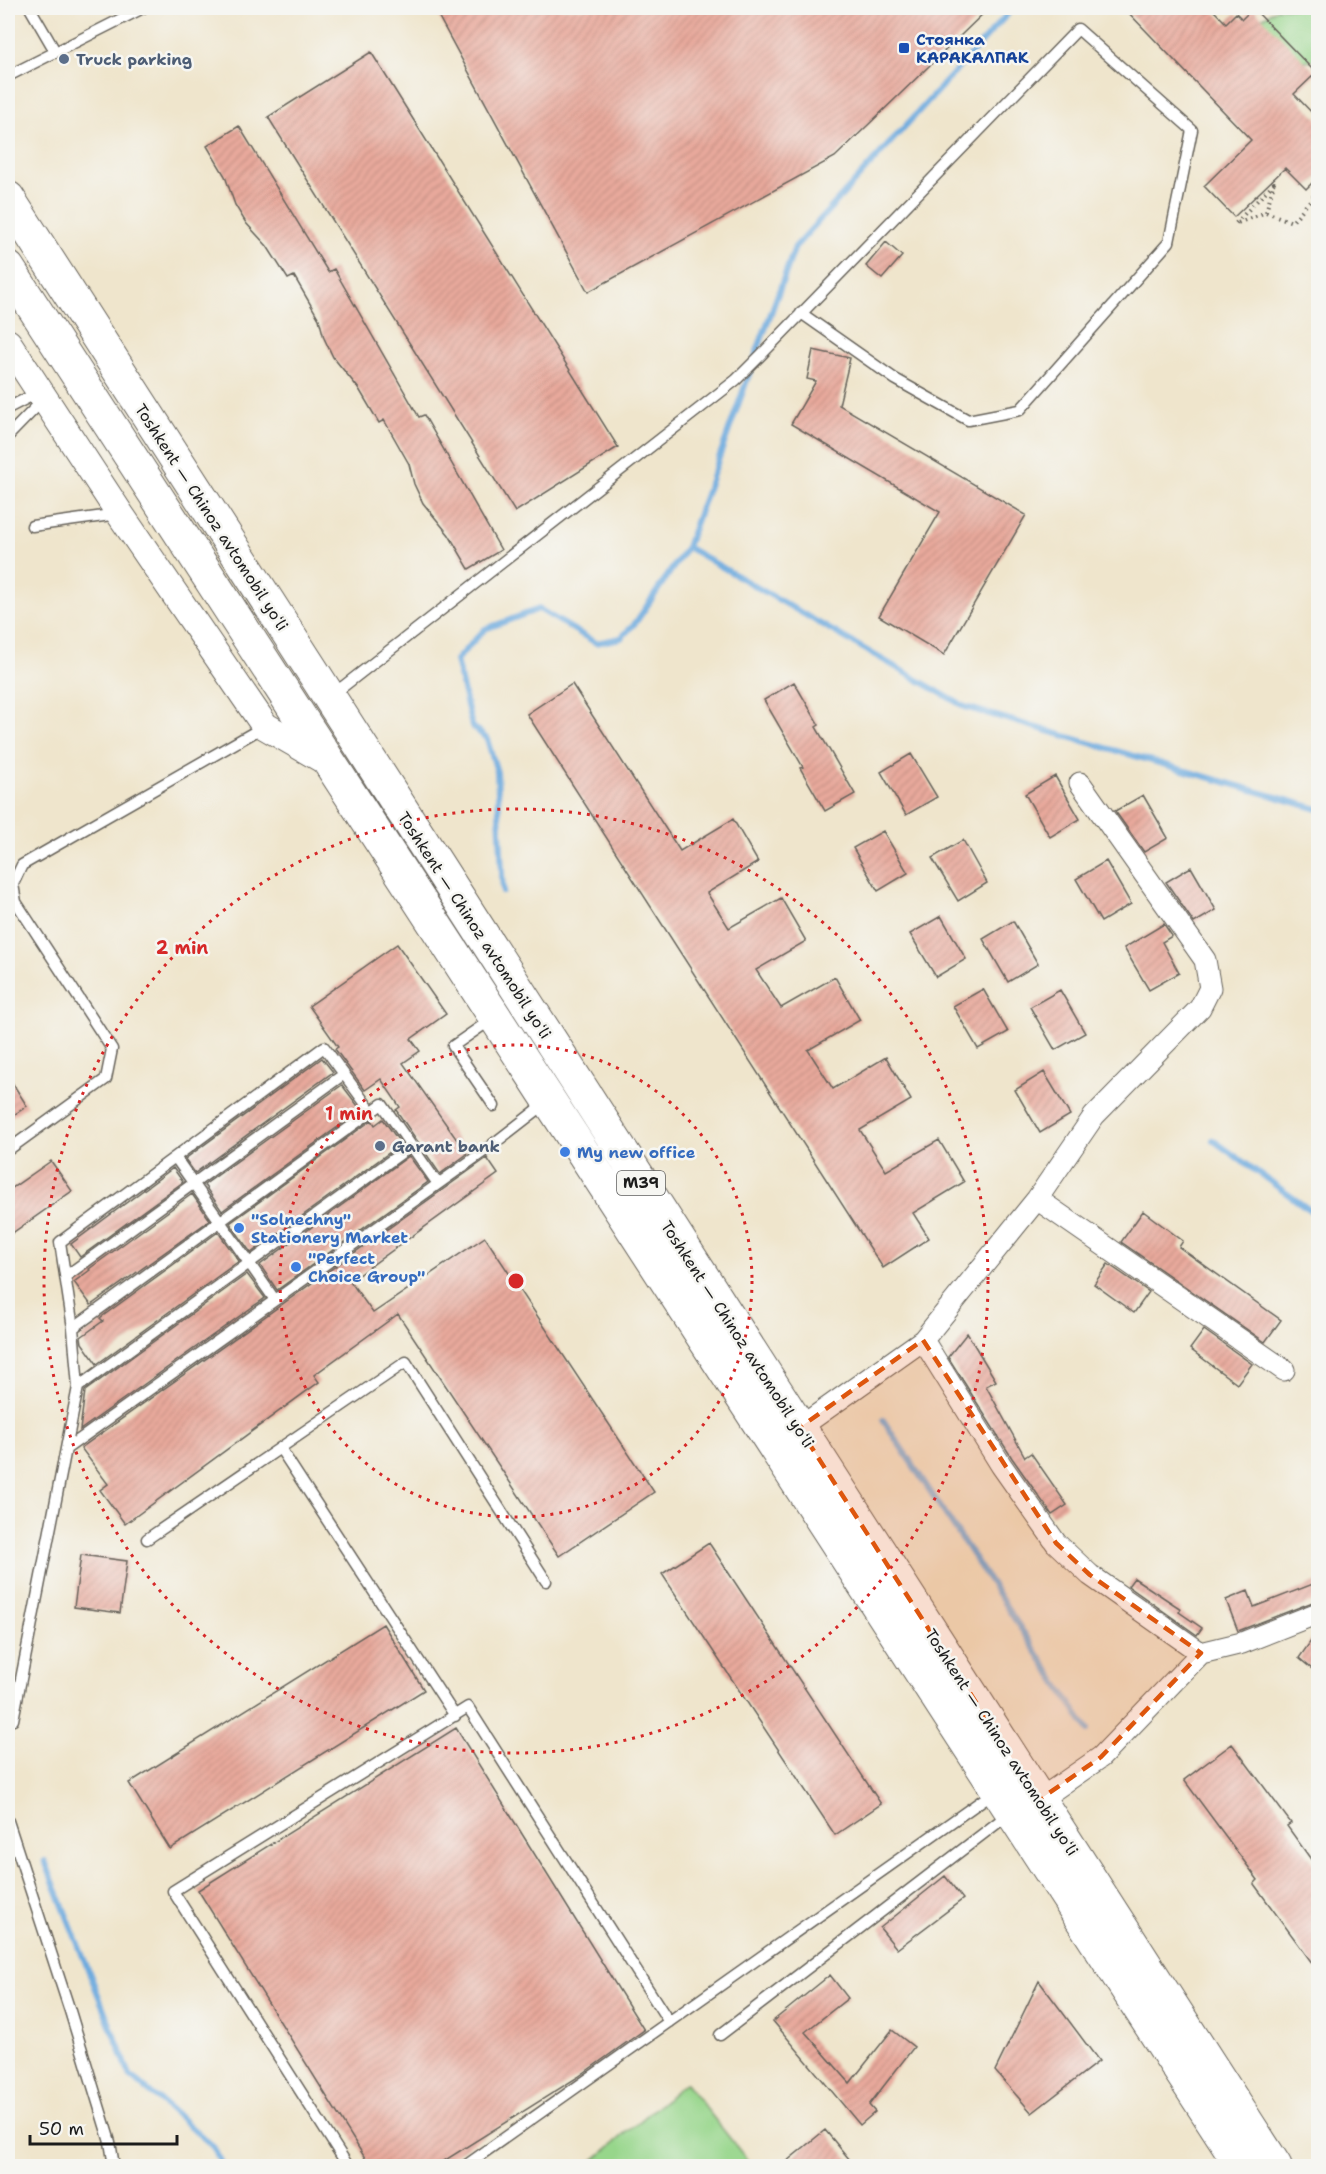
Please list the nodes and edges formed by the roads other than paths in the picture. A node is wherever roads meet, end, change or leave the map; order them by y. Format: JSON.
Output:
{"nodes":[{"id":1,"x":30,"y":8,"type":"edge"},
{"id":2,"x":143,"y":8,"type":"edge"},
{"id":3,"x":55,"y":51,"type":"junction"},
{"id":4,"x":8,"y":76,"type":"edge"},
{"id":5,"x":8,"y":198,"type":"edge"},
{"id":6,"x":8,"y":268,"type":"edge"},
{"id":7,"x":801,"y":313,"type":"junction"},
{"id":8,"x":93,"y":332,"type":"junction"},
{"id":9,"x":50,"y":335,"type":"junction"},
{"id":10,"x":9,"y":345,"type":"edge"},
{"id":11,"x":42,"y":395,"type":"junction"},
{"id":12,"x":8,"y":408,"type":"edge"},
{"id":13,"x":8,"y":436,"type":"edge"},
{"id":14,"x":120,"y":514,"type":"junction"},
{"id":15,"x":32,"y":526,"type":"dead end"},
{"id":16,"x":329,"y":698,"type":"junction"},
{"id":17,"x":265,"y":726,"type":"junction"},
{"id":18,"x":329,"y":763,"type":"junction"},
{"id":19,"x":1080,"y":783,"type":"dead end"},
{"id":20,"x":495,"y":1018,"type":"junction"},
{"id":21,"x":344,"y":1074,"type":"junction"},
{"id":22,"x":549,"y":1101,"type":"junction"},
{"id":23,"x":494,"y":1106,"type":"dead end"},
{"id":24,"x":371,"y":1111,"type":"junction"},
{"id":25,"x":411,"y":1146,"type":"junction"},
{"id":26,"x":8,"y":1150,"type":"edge"},
{"id":27,"x":175,"y":1157,"type":"junction"},
{"id":28,"x":193,"y":1183,"type":"junction"},
{"id":29,"x":438,"y":1184,"type":"junction"},
{"id":30,"x":1037,"y":1199,"type":"junction"},
{"id":31,"x":220,"y":1221,"type":"junction"},
{"id":32,"x":249,"y":1263,"type":"junction"},
{"id":33,"x":66,"y":1276,"type":"junction"},
{"id":34,"x":276,"y":1300,"type":"junction"},
{"id":35,"x":73,"y":1328,"type":"junction"},
{"id":36,"x":923,"y":1340,"type":"junction"},
{"id":37,"x":1284,"y":1370,"type":"dead end"},
{"id":38,"x":78,"y":1387,"type":"junction"},
{"id":39,"x":799,"y":1428,"type":"junction"},
{"id":40,"x":280,"y":1448,"type":"junction"},
{"id":41,"x":66,"y":1449,"type":"junction"},
{"id":42,"x":147,"y":1539,"type":"dead end"},
{"id":43,"x":546,"y":1581,"type":"dead end"},
{"id":44,"x":1318,"y":1612,"type":"edge"},
{"id":45,"x":1202,"y":1653,"type":"junction"},
{"id":46,"x":455,"y":1716,"type":"junction"},
{"id":47,"x":13,"y":1720,"type":"dead end"},
{"id":48,"x":1016,"y":1800,"type":"junction"},
{"id":49,"x":8,"y":1821,"type":"edge"},
{"id":50,"x":669,"y":2022,"type":"junction"},
{"id":51,"x":720,"y":2036,"type":"dead end"},
{"id":52,"x":114,"y":2166,"type":"edge"},
{"id":53,"x":348,"y":2166,"type":"edge"},
{"id":54,"x":465,"y":2166,"type":"edge"},
{"id":55,"x":1242,"y":2166,"type":"edge"},
{"id":56,"x":1275,"y":2166,"type":"edge"}],
"edges":[{"from":1,"to":3,"type":"lane"},
{"from":2,"to":3,"type":"lane"},
{"from":3,"to":4,"type":"lane"},
{"from":5,"to":8,"type":"highway","name":"Toshkent — Chinoz avtomobil yoʻli","number":"M39"},
{"from":6,"to":9,"type":"highway","name":"Toshkent — Chinoz avtomobil yoʻli","number":"M39"},
{"from":7,"to":7,"type":"lane"},
{"from":7,"to":16,"type":"lane"},
{"from":8,"to":9,"type":"highway"},
{"from":8,"to":16,"type":"highway","name":"Toshkent — Chinoz avtomobil yoʻli","number":"M39"},
{"from":9,"to":10,"type":"street"},
{"from":9,"to":18,"type":"highway","name":"Toshkent — Chinoz avtomobil yoʻli","number":"M39"},
{"from":10,"to":11,"type":"street","number":"M39"},
{"from":11,"to":12,"type":"lane"},
{"from":11,"to":13,"type":"lane"},
{"from":11,"to":14,"type":"street","number":"M39"},
{"from":14,"to":15,"type":"lane"},
{"from":14,"to":17,"type":"street","number":"M39"},
{"from":16,"to":39,"type":"highway","name":"Toshkent — Chinoz avtomobil yoʻli","number":"M39"},
{"from":17,"to":18,"type":"street","number":"M39"},
{"from":17,"to":26,"type":"lane"},
{"from":18,"to":20,"type":"highway","name":"Toshkent — Chinoz avtomobil yoʻli","number":"M39"},
{"from":19,"to":30,"type":"street"},
{"from":20,"to":22,"type":"highway","name":"Toshkent — Chinoz avtomobil yoʻli","number":"M39"},
{"from":20,"to":23,"type":"lane"},
{"from":21,"to":24,"type":"lane"},
{"from":21,"to":27,"type":"lane"},
{"from":21,"to":28,"type":"lane"},
{"from":22,"to":29,"type":"lane"},
{"from":22,"to":48,"type":"highway","name":"Toshkent — Chinoz avtomobil yoʻli","number":"M39"},
{"from":24,"to":25,"type":"lane"},
{"from":24,"to":31,"type":"lane"},
{"from":25,"to":29,"type":"lane"},
{"from":25,"to":32,"type":"lane"},
{"from":27,"to":28,"type":"lane"},
{"from":27,"to":33,"type":"lane"},
{"from":28,"to":31,"type":"lane"},
{"from":28,"to":33,"type":"lane"},
{"from":29,"to":34,"type":"lane"},
{"from":30,"to":36,"type":"street"},
{"from":30,"to":37,"type":"street"},
{"from":31,"to":32,"type":"lane"},
{"from":31,"to":35,"type":"lane"},
{"from":32,"to":34,"type":"lane"},
{"from":32,"to":38,"type":"lane"},
{"from":33,"to":35,"type":"lane"},
{"from":34,"to":41,"type":"lane"},
{"from":35,"to":38,"type":"lane"},
{"from":36,"to":39,"type":"street"},
{"from":36,"to":45,"type":"street"},
{"from":38,"to":41,"type":"lane"},
{"from":39,"to":48,"type":"highway","name":"Toshkent — Chinoz avtomobil yoʻli","number":"M39"},
{"from":40,"to":42,"type":"lane"},
{"from":40,"to":43,"type":"lane"},
{"from":40,"to":46,"type":"lane"},
{"from":41,"to":47,"type":"lane"},
{"from":44,"to":45,"type":"street"},
{"from":45,"to":48,"type":"street"},
{"from":46,"to":50,"type":"lane"},
{"from":46,"to":53,"type":"lane"},
{"from":48,"to":50,"type":"lane"},
{"from":48,"to":51,"type":"lane"},
{"from":48,"to":55,"type":"highway","name":"Toshkent — Chinoz avtomobil yoʻli","number":"M39"},
{"from":48,"to":56,"type":"highway","name":"Toshkent — Chinoz avtomobil yoʻli","number":"M39"},
{"from":49,"to":52,"type":"lane"},
{"from":50,"to":54,"type":"lane"}]}
